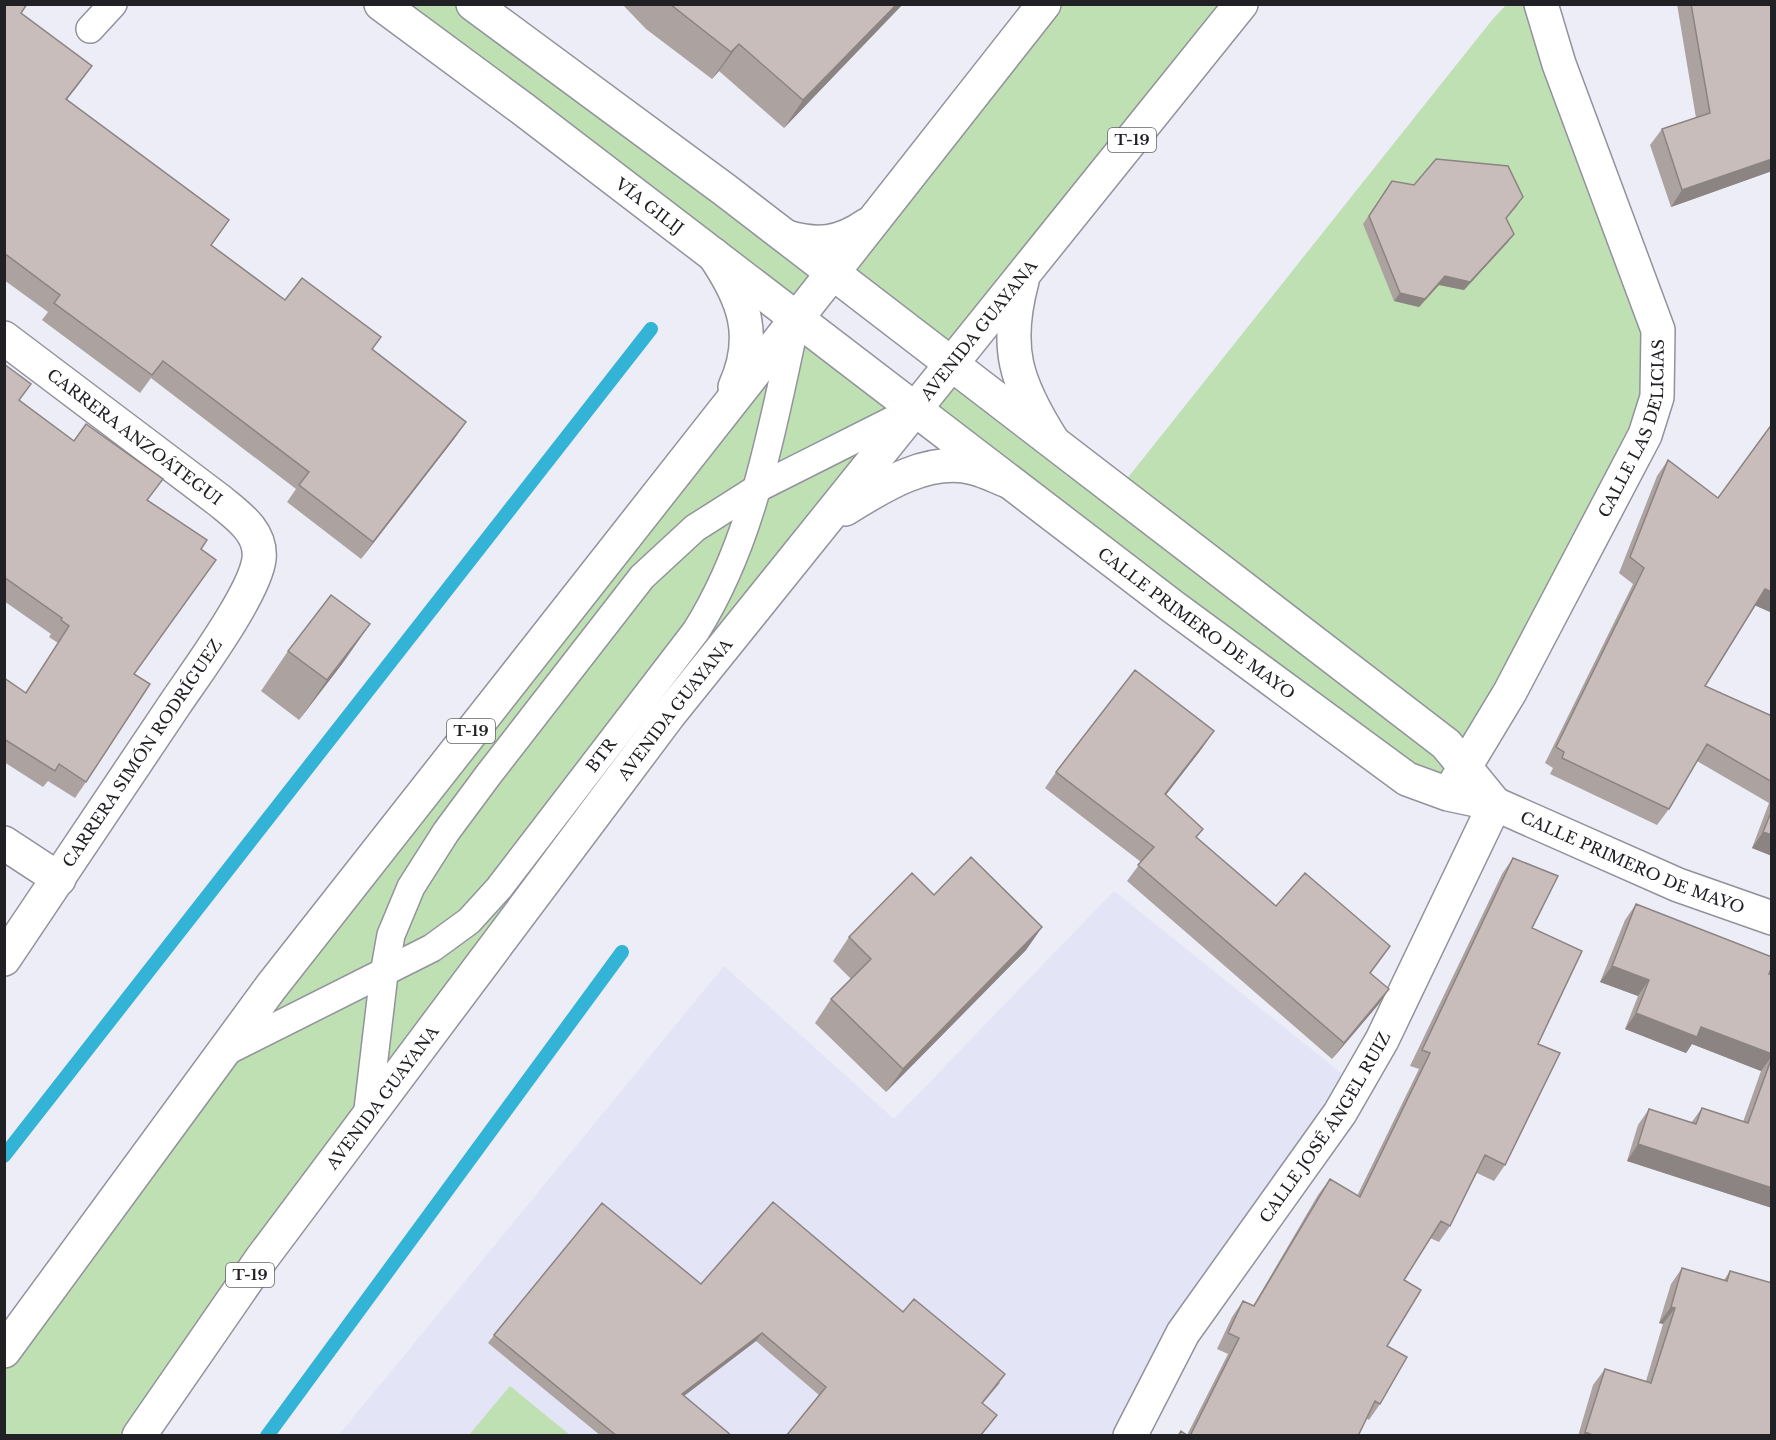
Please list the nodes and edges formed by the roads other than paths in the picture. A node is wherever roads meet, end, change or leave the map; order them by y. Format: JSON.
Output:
{"nodes":[{"id":1,"x":113,"y":4,"type":"edge"},
{"id":2,"x":381,"y":4,"type":"edge"},
{"id":3,"x":473,"y":4,"type":"edge"},
{"id":4,"x":1044,"y":4,"type":"edge"},
{"id":5,"x":1241,"y":4,"type":"edge"},
{"id":6,"x":1541,"y":4,"type":"edge"},
{"id":7,"x":90,"y":29,"type":"dead end"},
{"id":8,"x":873,"y":221,"type":"junction"},
{"id":9,"x":787,"y":237,"type":"junction"},
{"id":10,"x":714,"y":255,"type":"junction"},
{"id":11,"x":832,"y":272,"type":"junction"},
{"id":12,"x":1024,"y":275,"type":"junction"},
{"id":13,"x":796,"y":319,"type":"junction"},
{"id":14,"x":4,"y":338,"type":"edge"},
{"id":15,"x":952,"y":363,"type":"junction"},
{"id":16,"x":915,"y":409,"type":"junction"},
{"id":17,"x":723,"y":412,"type":"junction"},
{"id":18,"x":1052,"y":440,"type":"junction"},
{"id":19,"x":1008,"y":481,"type":"junction"},
{"id":20,"x":758,"y":488,"type":"junction"},
{"id":21,"x":826,"y":521,"type":"junction"},
{"id":22,"x":257,"y":540,"type":"joint"},
{"id":23,"x":1456,"y":780,"type":"junction"},
{"id":24,"x":1495,"y":804,"type":"junction"},
{"id":25,"x":4,"y":843,"type":"edge"},
{"id":26,"x":58,"y":879,"type":"junction"},
{"id":27,"x":1772,"y":918,"type":"edge"},
{"id":28,"x":4,"y":959,"type":"edge"},
{"id":29,"x":384,"y":974,"type":"junction"},
{"id":30,"x":223,"y":1053,"type":"junction"},
{"id":31,"x":367,"y":1118,"type":"junction"},
{"id":32,"x":4,"y":1351,"type":"edge"},
{"id":33,"x":139,"y":1436,"type":"edge"},
{"id":34,"x":1130,"y":1436,"type":"edge"}],
"edges":[{"from":1,"to":7,"type":"lane"},
{"from":2,"to":10,"type":"main road","name":"VÍA GILIJ"},
{"from":3,"to":9,"type":"main road"},
{"from":4,"to":8,"type":"main road","number":"T-19"},
{"from":5,"to":12,"type":"main road","name":"AVENIDA GUAYANA","number":"T-19"},
{"from":6,"to":23,"type":"main road","name":"CALLE LAS DELICIAS"},
{"from":8,"to":9,"type":"main road"},
{"from":8,"to":11,"type":"main road","number":"T-19"},
{"from":9,"to":11,"type":"main road"},
{"from":10,"to":13,"type":"main road","name":"VÍA GILIJ"},
{"from":10,"to":17,"type":"main road","number":"T-19"},
{"from":11,"to":13,"type":"main road","number":"T-19"},
{"from":11,"to":15,"type":"main road"},
{"from":12,"to":15,"type":"main road","name":"AVENIDA GUAYANA","number":"T-19"},
{"from":12,"to":18,"type":"main road","number":"T-19"},
{"from":13,"to":16,"type":"main road","name":"VÍA GILIJ"},
{"from":13,"to":17,"type":"main road","number":"T-19"},
{"from":13,"to":20,"type":"lane","name":"BTR"},
{"from":14,"to":22,"type":"main road","name":"CARRERA ANZOÁTEGUI"},
{"from":15,"to":16,"type":"main road","name":"AVENIDA GUAYANA","number":"T-19"},
{"from":15,"to":18,"type":"main road","name":"CALLE PRIMERO DE MAYO"},
{"from":16,"to":19,"type":"main road","name":"CALLE PRIMERO DE MAYO"},
{"from":16,"to":20,"type":"lane"},
{"from":16,"to":21,"type":"main road","name":"AVENIDA GUAYANA","number":"T-19"},
{"from":17,"to":30,"type":"main road","number":"T-19"},
{"from":18,"to":23,"type":"main road","name":"CALLE PRIMERO DE MAYO"},
{"from":19,"to":21,"type":"main road"},
{"from":19,"to":23,"type":"main road","name":"CALLE PRIMERO DE MAYO"},
{"from":20,"to":29,"type":"lane"},
{"from":20,"to":29,"type":"lane","name":"BTR"},
{"from":21,"to":31,"type":"main road","name":"AVENIDA GUAYANA","number":"T-19"},
{"from":22,"to":26,"type":"main road","name":"CARRERA SIMÓN RODRÍGUEZ"},
{"from":23,"to":24,"type":"main road","name":"CALLE PRIMERO DE MAYO"},
{"from":24,"to":27,"type":"main road","name":"CALLE PRIMERO DE MAYO"},
{"from":24,"to":34,"type":"main road","name":"CALLE JOSÉ ÁNGEL RUIZ"},
{"from":25,"to":26,"type":"main road"},
{"from":26,"to":28,"type":"main road","name":"CARRERA SIMÓN RODRÍGUEZ"},
{"from":29,"to":30,"type":"lane","name":"BTR"},
{"from":29,"to":31,"type":"lane"},
{"from":30,"to":32,"type":"main road","number":"T-19"},
{"from":31,"to":33,"type":"main road","name":"AVENIDA GUAYANA","number":"T-19"}]}
